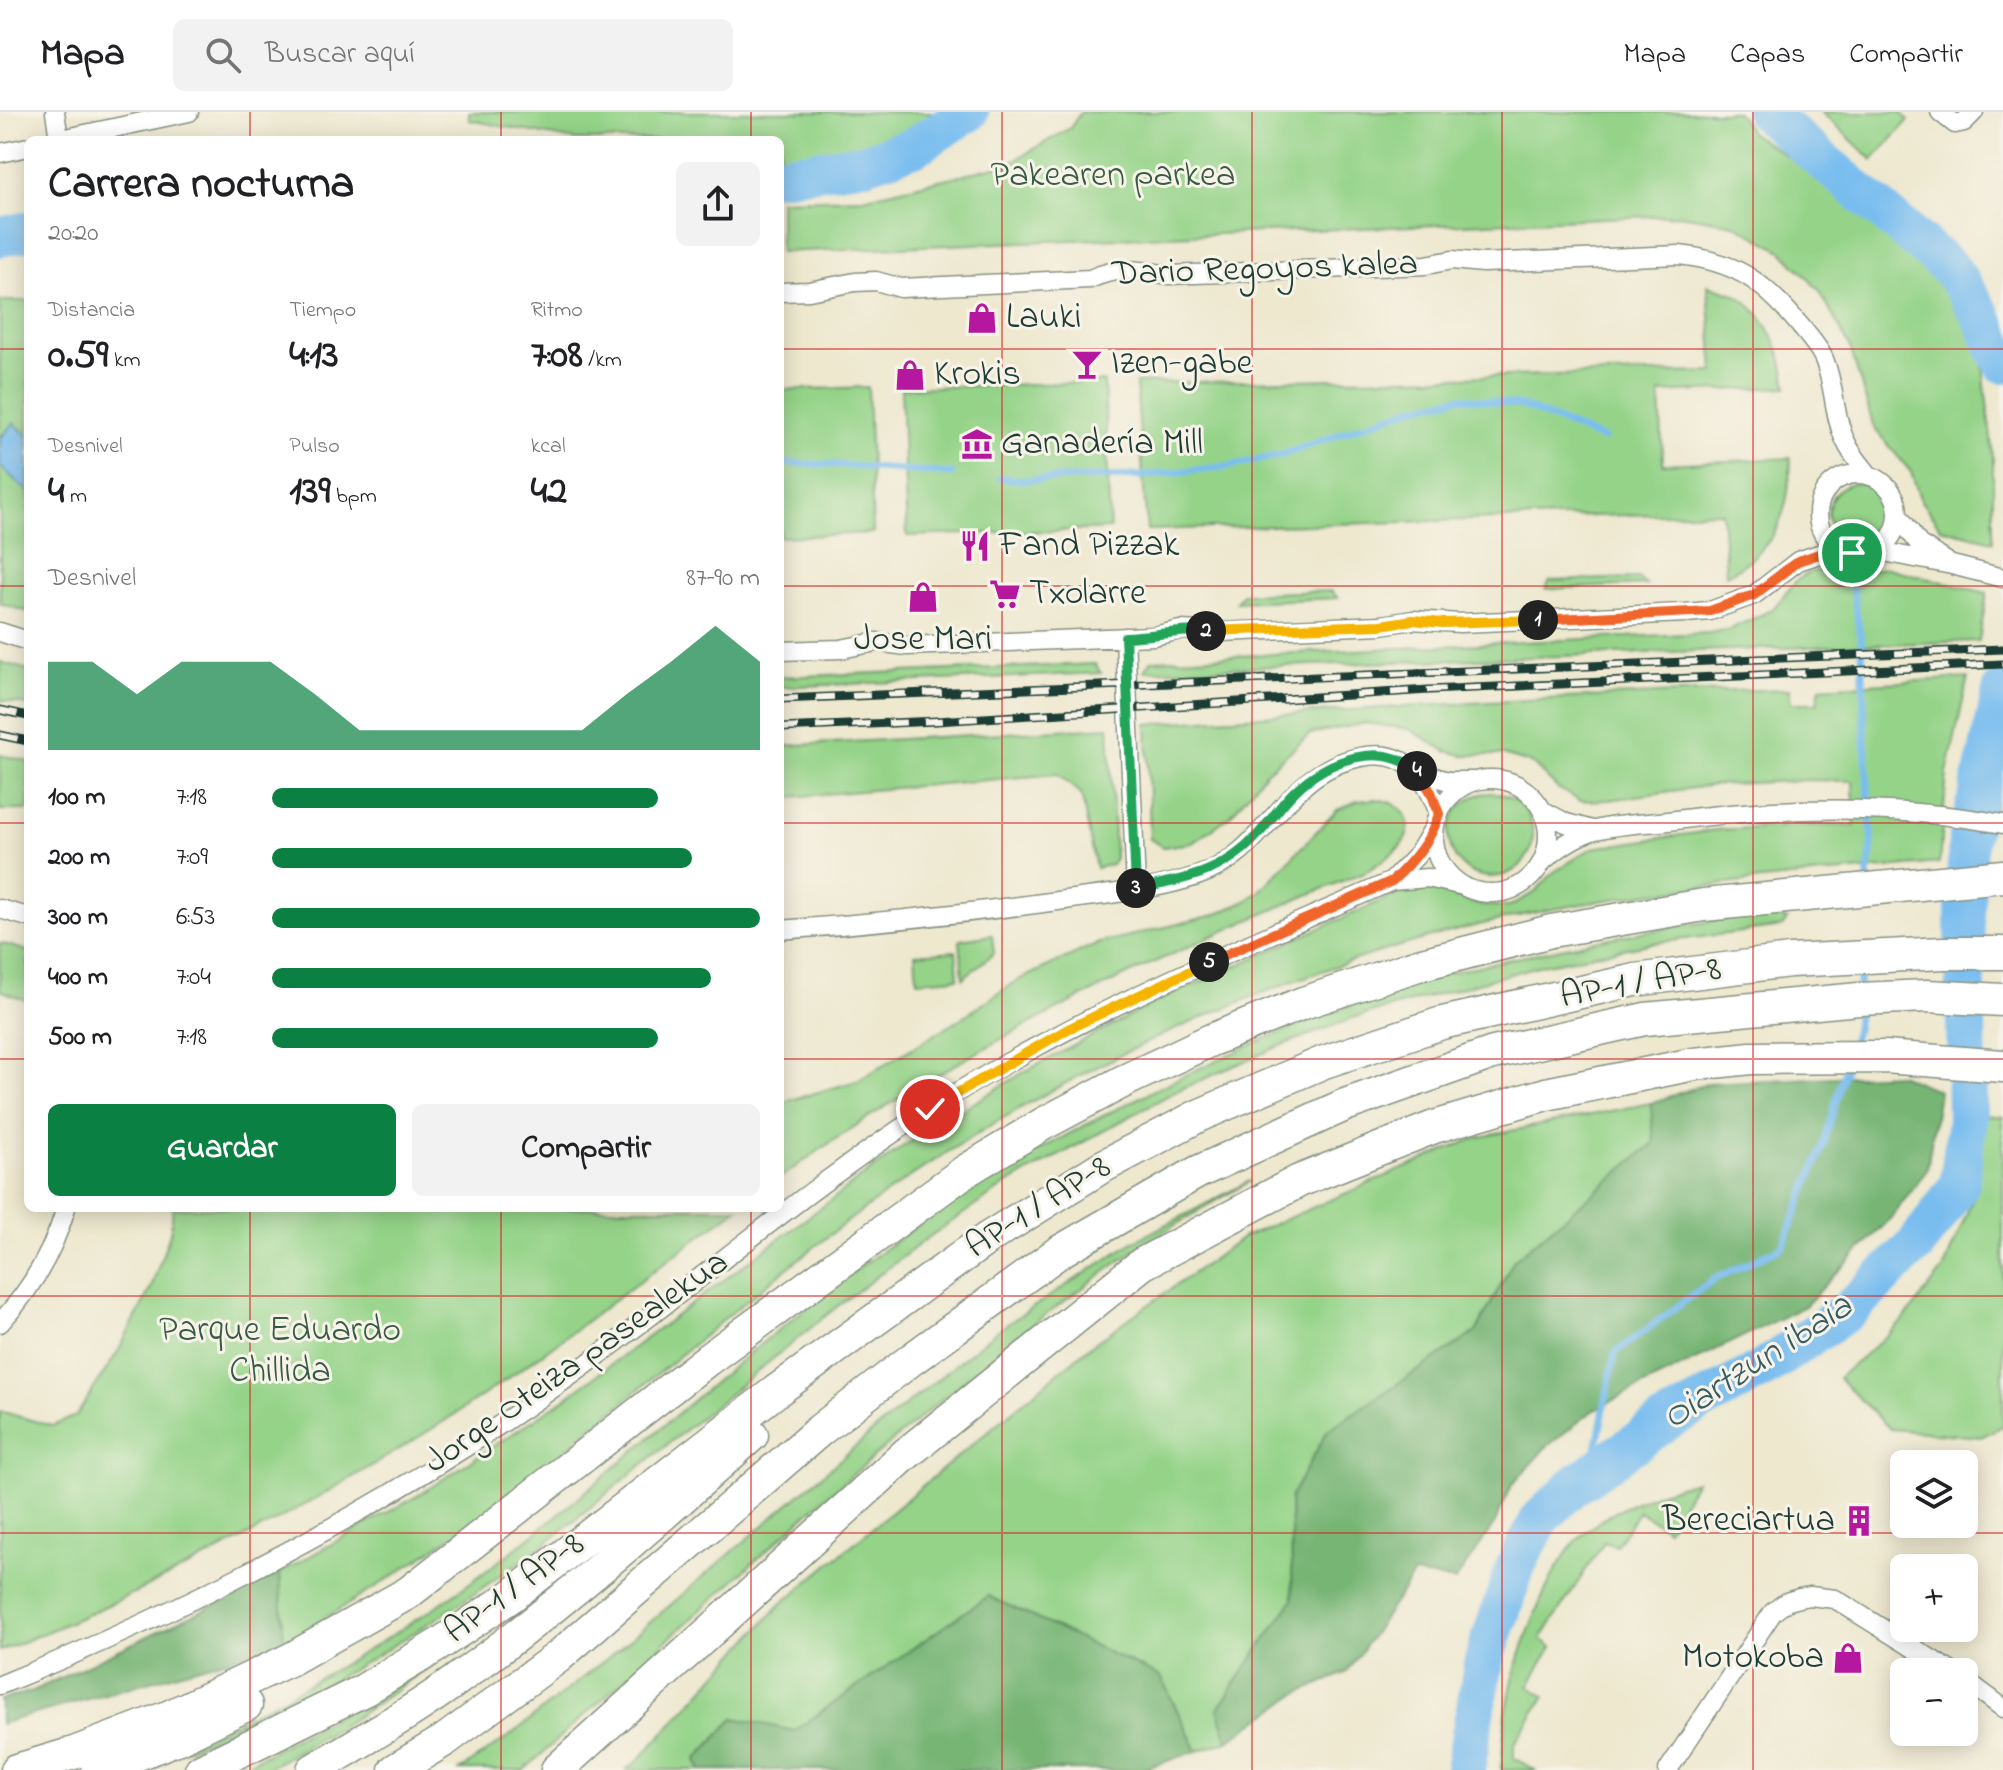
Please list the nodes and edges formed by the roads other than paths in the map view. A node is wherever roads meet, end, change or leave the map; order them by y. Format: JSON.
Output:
{"nodes":[{"id":1,"x":55,"y":112,"type":"edge"},
{"id":2,"x":189,"y":112,"type":"edge"},
{"id":3,"x":1940,"y":112,"type":"edge"},
{"id":4,"x":1974,"y":112,"type":"edge"},
{"id":5,"x":58,"y":136,"type":"edge"},
{"id":6,"x":77,"y":136,"type":"edge"},
{"id":7,"x":24,"y":148,"type":"edge"},
{"id":8,"x":0,"y":153,"type":"edge"},
{"id":9,"x":784,"y":292,"type":"edge"},
{"id":10,"x":1869,"y":475,"type":"junction"},
{"id":11,"x":1898,"y":515,"type":"junction"},
{"id":12,"x":1837,"y":548,"type":"junction"},
{"id":13,"x":1873,"y":550,"type":"junction"},
{"id":14,"x":1952,"y":565,"type":"junction"},
{"id":15,"x":2003,"y":578,"type":"edge"},
{"id":16,"x":0,"y":632,"type":"edge"},
{"id":17,"x":1125,"y":637,"type":"junction"},
{"id":18,"x":24,"y":640,"type":"edge"},
{"id":19,"x":784,"y":651,"type":"edge"},
{"id":20,"x":1419,"y":772,"type":"junction"},
{"id":21,"x":1479,"y":781,"type":"junction"},
{"id":22,"x":1542,"y":810,"type":"junction"},
{"id":23,"x":1437,"y":819,"type":"junction"},
{"id":24,"x":2003,"y":824,"type":"edge"},
{"id":25,"x":1592,"y":830,"type":"junction"},
{"id":26,"x":1543,"y":861,"type":"junction"},
{"id":27,"x":2003,"y":876,"type":"edge"},
{"id":28,"x":1392,"y":881,"type":"junction"},
{"id":29,"x":1464,"y":886,"type":"junction"},
{"id":30,"x":1136,"y":889,"type":"junction"},
{"id":31,"x":0,"y":909,"type":"edge"},
{"id":32,"x":24,"y":916,"type":"edge"},
{"id":33,"x":784,"y":930,"type":"edge"},
{"id":34,"x":2003,"y":953,"type":"edge"},
{"id":35,"x":2003,"y":1000,"type":"edge"},
{"id":36,"x":2003,"y":1066,"type":"edge"},
{"id":37,"x":65,"y":1212,"type":"edge"},
{"id":38,"x":798,"y":1292,"type":"junction"},
{"id":39,"x":0,"y":1323,"type":"edge"},
{"id":40,"x":868,"y":1326,"type":"junction"},
{"id":41,"x":1930,"y":1658,"type":"edge"},
{"id":42,"x":0,"y":1685,"type":"edge"},
{"id":43,"x":1978,"y":1689,"type":"edge"},
{"id":44,"x":2003,"y":1708,"type":"edge"},
{"id":45,"x":17,"y":1770,"type":"edge"},
{"id":46,"x":98,"y":1770,"type":"edge"},
{"id":47,"x":201,"y":1770,"type":"edge"},
{"id":48,"x":313,"y":1770,"type":"edge"},
{"id":49,"x":395,"y":1770,"type":"edge"},
{"id":50,"x":557,"y":1770,"type":"edge"},
{"id":51,"x":1668,"y":1770,"type":"edge"}],
"edges":[{"from":1,"to":5,"type":"street"},
{"from":2,"to":6,"type":"street"},
{"from":3,"to":4,"type":"street"},
{"from":7,"to":8,"type":"street"},
{"from":9,"to":10,"type":"street","name":"Dario Regoyos kalea"},
{"from":10,"to":11,"type":"street"},
{"from":10,"to":12,"type":"street"},
{"from":11,"to":13,"type":"street"},
{"from":11,"to":14,"type":"street"},
{"from":12,"to":13,"type":"street"},
{"from":12,"to":17,"type":"street"},
{"from":13,"to":14,"type":"street"},
{"from":14,"to":15,"type":"street"},
{"from":16,"to":18,"type":"street"},
{"from":17,"to":19,"type":"street"},
{"from":17,"to":30,"type":"street"},
{"from":20,"to":21,"type":"street"},
{"from":20,"to":23,"type":"street"},
{"from":20,"to":30,"type":"street"},
{"from":21,"to":22,"type":"street"},
{"from":21,"to":23,"type":"street"},
{"from":22,"to":25,"type":"street"},
{"from":22,"to":26,"type":"street"},
{"from":23,"to":28,"type":"street","name":"Jorge Oteiza pasealekua"},
{"from":23,"to":29,"type":"street"},
{"from":24,"to":25,"type":"street"},
{"from":25,"to":26,"type":"street"},
{"from":26,"to":29,"type":"street"},
{"from":27,"to":38,"type":"highway"},
{"from":28,"to":29,"type":"street","name":"Jorge Oteiza pasealekua"},
{"from":28,"to":42,"type":"street","name":"Jorge Oteiza pasealekua"},
{"from":30,"to":33,"type":"street"},
{"from":31,"to":32,"type":"street"},
{"from":34,"to":40,"type":"highway","name":"AP-1 / AP-8"},
{"from":35,"to":49,"type":"highway","name":"AP-1 / AP-8"},
{"from":36,"to":50,"type":"highway"},
{"from":37,"to":39,"type":"street"},
{"from":38,"to":45,"type":"highway"},
{"from":38,"to":46,"type":"highway"},
{"from":40,"to":47,"type":"highway","name":"AP-1 / AP-8"},
{"from":40,"to":48,"type":"highway"},
{"from":41,"to":51,"type":"street"},
{"from":43,"to":44,"type":"street"}]}
